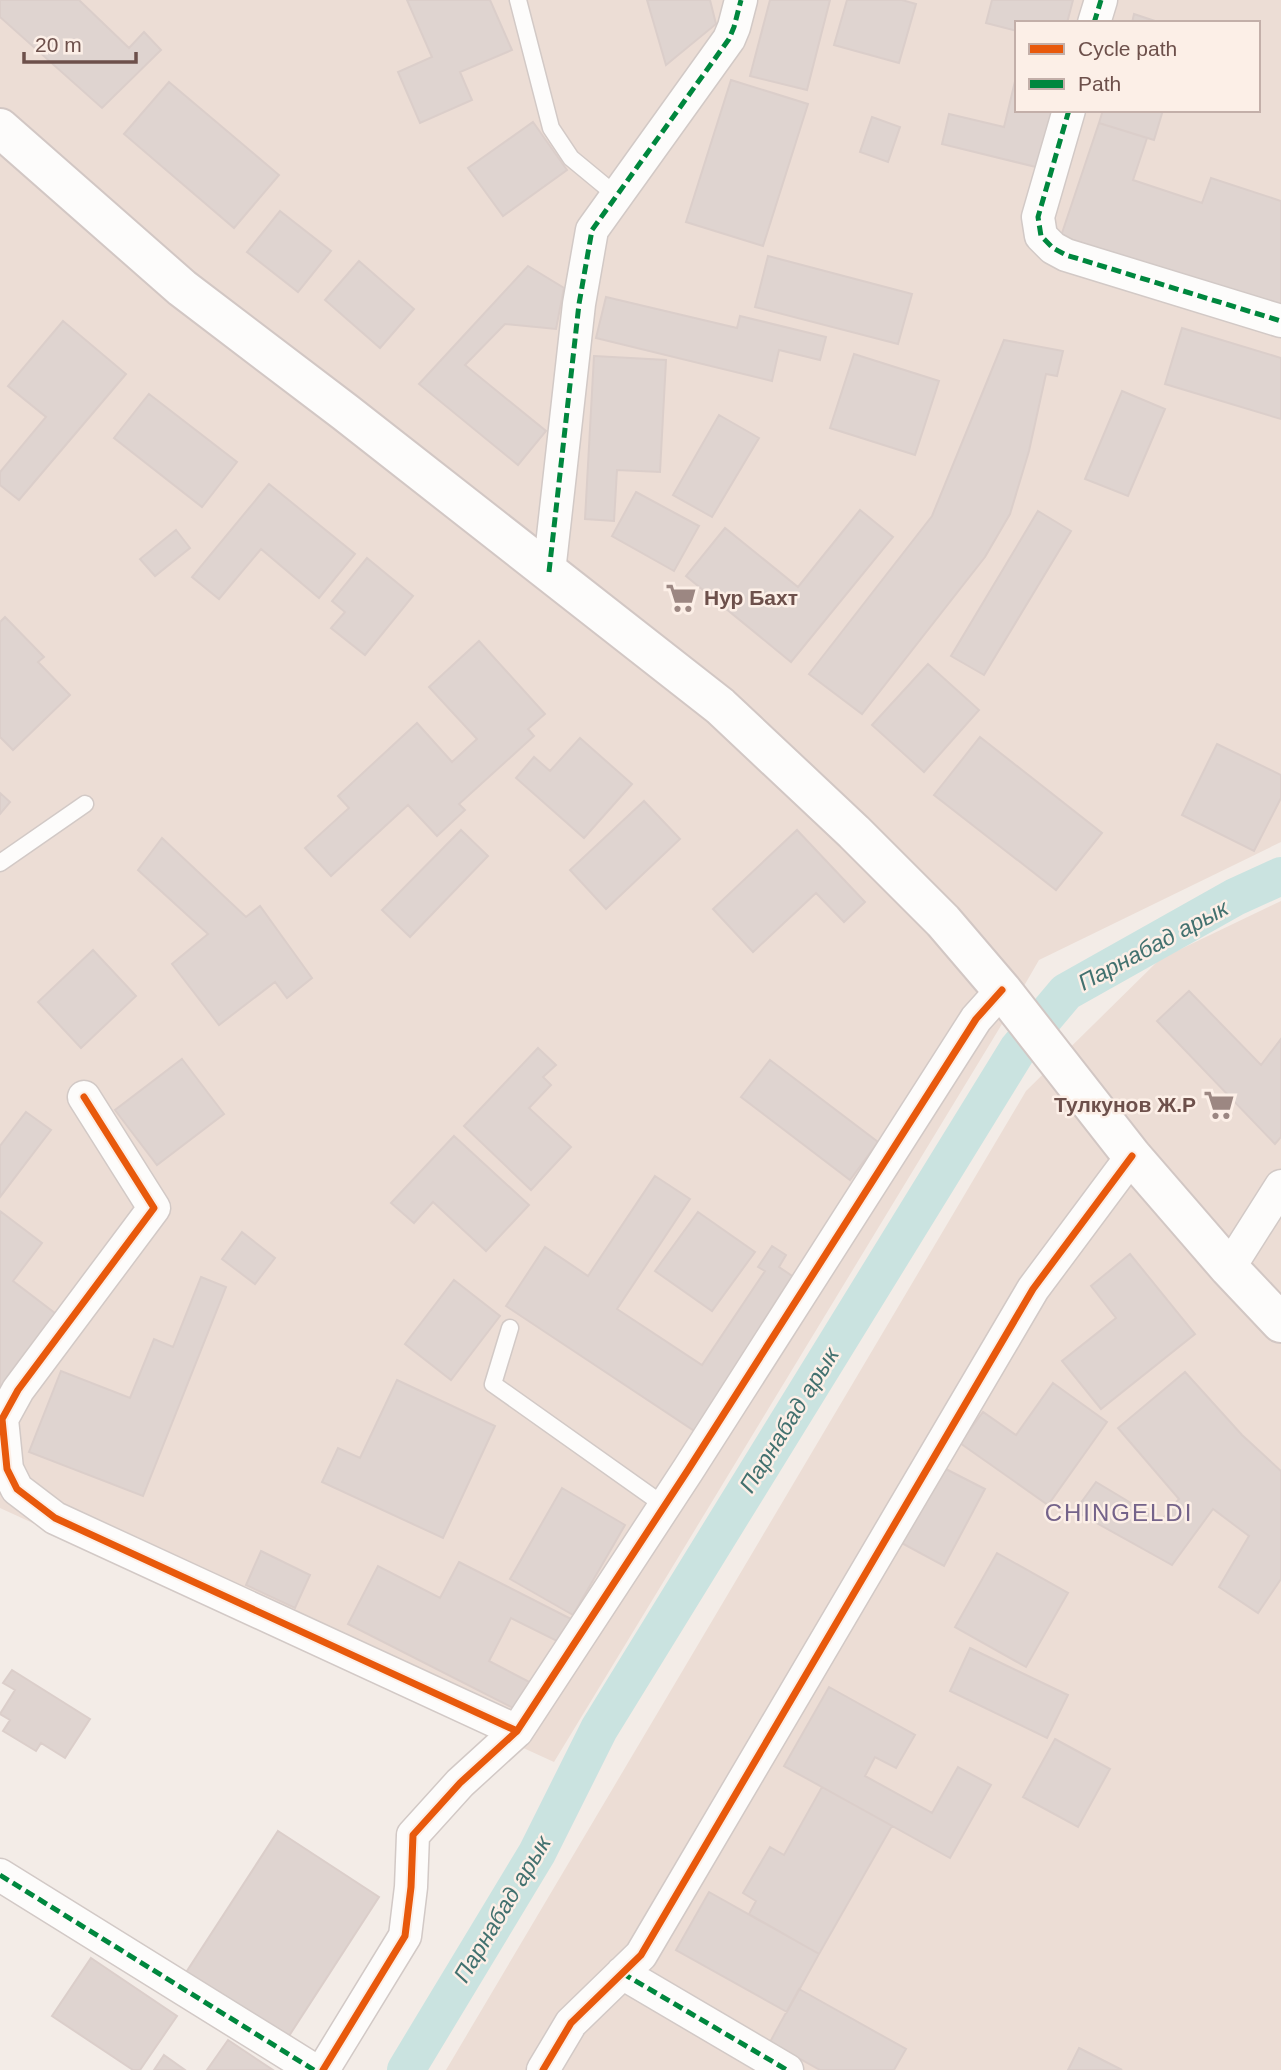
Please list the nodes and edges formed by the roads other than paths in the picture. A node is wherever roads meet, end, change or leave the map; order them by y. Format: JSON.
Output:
{"nodes":[{"id":1,"x":518,"y":0,"type":"edge"},
{"id":2,"x":741,"y":0,"type":"edge"},
{"id":3,"x":1101,"y":0,"type":"edge"},
{"id":4,"x":1095,"y":21,"type":"edge"},
{"id":5,"x":1068,"y":112,"type":"edge"},
{"id":6,"x":0,"y":128,"type":"edge"},
{"id":7,"x":617,"y":195,"type":"junction"},
{"id":8,"x":1281,"y":321,"type":"edge"},
{"id":9,"x":549,"y":572,"type":"junction"},
{"id":10,"x":85,"y":804,"type":"dead end"},
{"id":11,"x":0,"y":863,"type":"edge"},
{"id":12,"x":1002,"y":990,"type":"junction"},
{"id":13,"x":84,"y":1097,"type":"dead end"},
{"id":14,"x":1132,"y":1156,"type":"junction"},
{"id":15,"x":1281,"y":1186,"type":"edge"},
{"id":16,"x":1229,"y":1268,"type":"junction"},
{"id":17,"x":1281,"y":1323,"type":"edge"},
{"id":18,"x":510,"y":1328,"type":"dead end"},
{"id":19,"x":665,"y":1506,"type":"junction"},
{"id":20,"x":517,"y":1731,"type":"junction"},
{"id":21,"x":0,"y":1875,"type":"edge"},
{"id":22,"x":622,"y":1973,"type":"junction"},
{"id":23,"x":314,"y":2070,"type":"edge"},
{"id":24,"x":323,"y":2070,"type":"edge"},
{"id":25,"x":544,"y":2070,"type":"edge"},
{"id":26,"x":787,"y":2070,"type":"edge"}],
"edges":[{"from":1,"to":7,"type":"lane"},
{"from":2,"to":7,"type":"street"},
{"from":3,"to":4,"type":"street"},
{"from":5,"to":8,"type":"street"},
{"from":6,"to":9,"type":"main road"},
{"from":7,"to":9,"type":"street"},
{"from":9,"to":12,"type":"main road"},
{"from":10,"to":11,"type":"lane"},
{"from":12,"to":14,"type":"main road"},
{"from":12,"to":19,"type":"street"},
{"from":13,"to":20,"type":"street"},
{"from":14,"to":16,"type":"main road"},
{"from":14,"to":22,"type":"street"},
{"from":15,"to":16,"type":"street"},
{"from":16,"to":17,"type":"main road"},
{"from":18,"to":19,"type":"lane"},
{"from":19,"to":20,"type":"street"},
{"from":20,"to":24,"type":"street"},
{"from":21,"to":23,"type":"street"},
{"from":22,"to":25,"type":"street"},
{"from":22,"to":26,"type":"street"}]}
